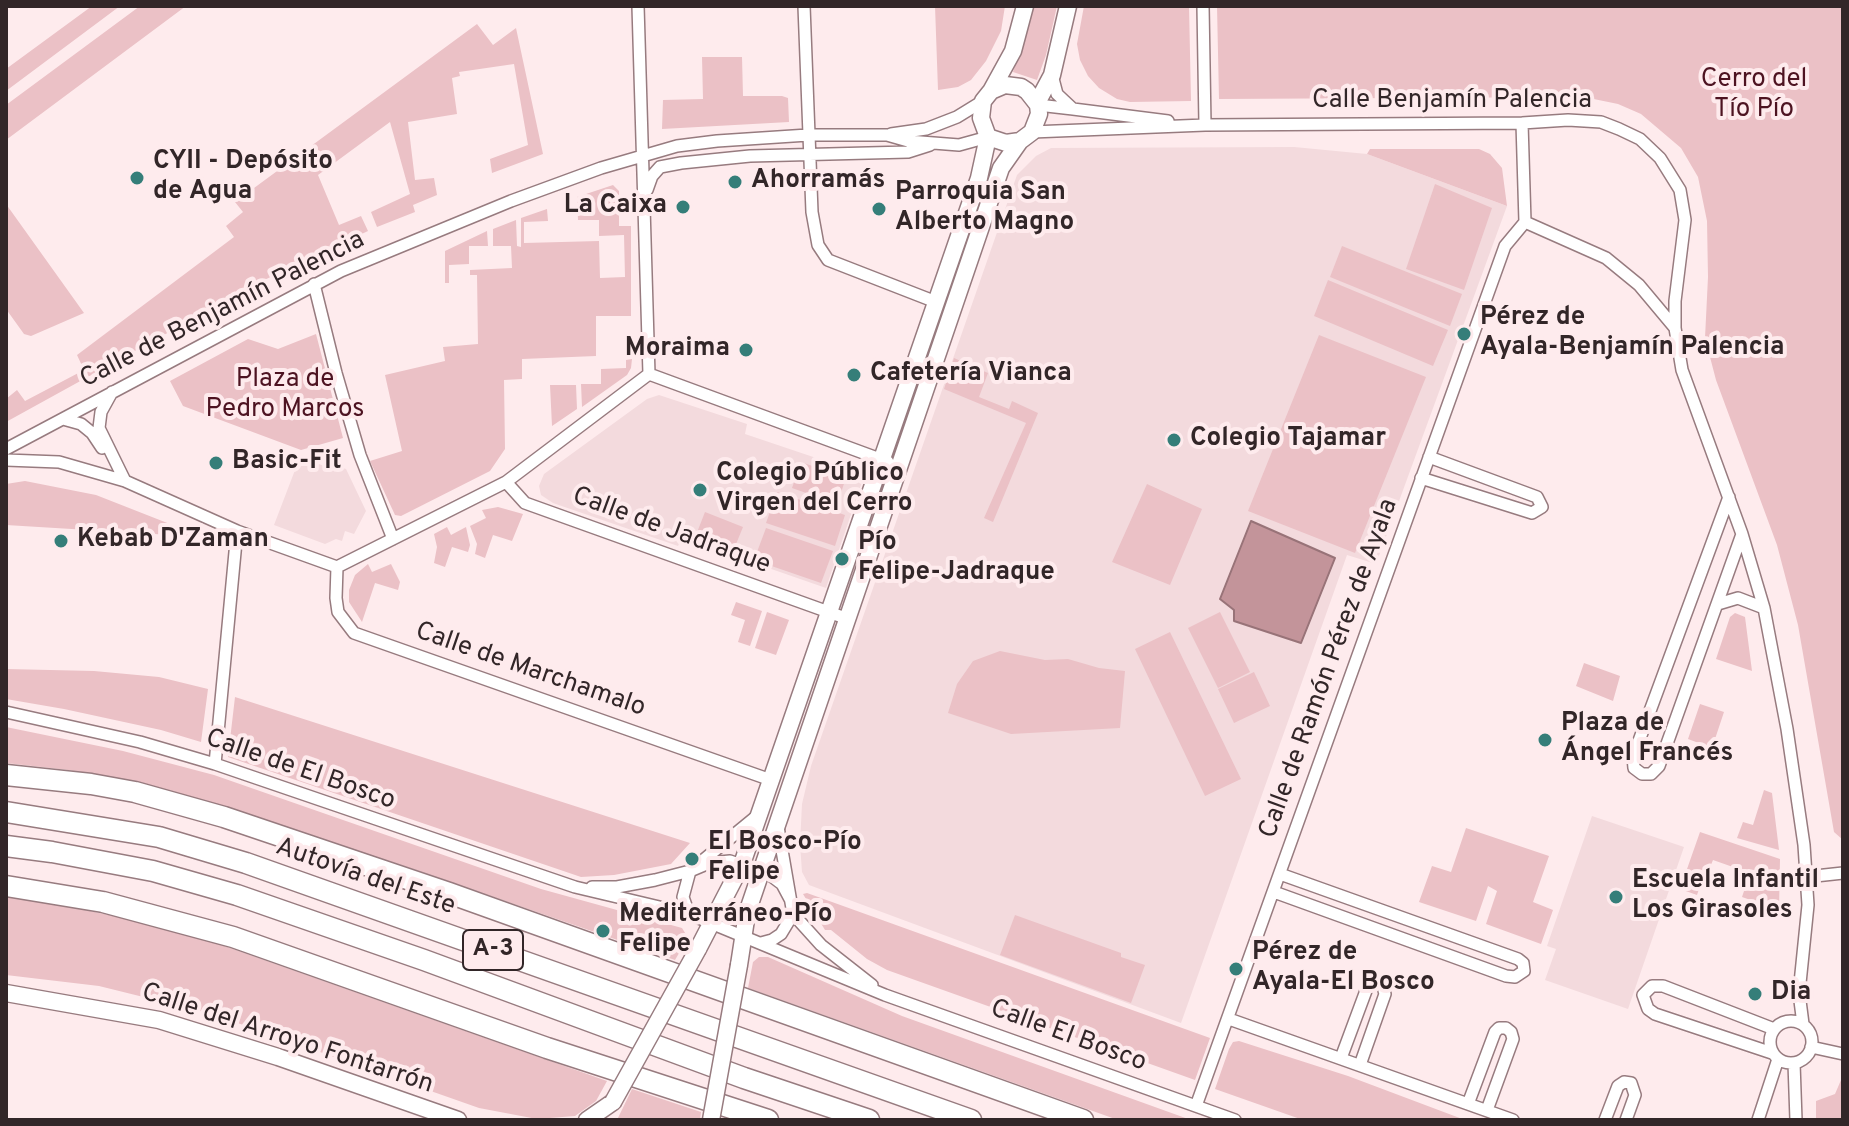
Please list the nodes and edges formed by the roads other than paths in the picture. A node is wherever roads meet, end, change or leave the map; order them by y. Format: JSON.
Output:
{"nodes":[{"id":1,"x":638,"y":6,"type":"edge"},
{"id":2,"x":804,"y":6,"type":"edge"},
{"id":3,"x":1025,"y":6,"type":"edge"},
{"id":4,"x":1068,"y":6,"type":"edge"},
{"id":5,"x":1203,"y":6,"type":"edge"},
{"id":6,"x":1052,"y":75,"type":"junction"},
{"id":7,"x":987,"y":96,"type":"junction"},
{"id":8,"x":1037,"y":104,"type":"junction"},
{"id":9,"x":1073,"y":109,"type":"junction"},
{"id":10,"x":1522,"y":123,"type":"junction"},
{"id":11,"x":1205,"y":125,"type":"junction"},
{"id":12,"x":808,"y":135,"type":"junction"},
{"id":13,"x":887,"y":135,"type":"junction"},
{"id":14,"x":988,"y":137,"type":"junction"},
{"id":15,"x":1026,"y":137,"type":"junction"},
{"id":16,"x":935,"y":143,"type":"junction"},
{"id":17,"x":644,"y":155,"type":"junction"},
{"id":18,"x":811,"y":155,"type":"junction"},
{"id":19,"x":660,"y":167,"type":"junction"},
{"id":20,"x":645,"y":194,"type":"junction"},
{"id":21,"x":1525,"y":222,"type":"junction"},
{"id":22,"x":314,"y":284,"type":"junction"},
{"id":23,"x":936,"y":302,"type":"junction"},
{"id":24,"x":1675,"y":328,"type":"junction"},
{"id":25,"x":649,"y":374,"type":"junction"},
{"id":26,"x":112,"y":392,"type":"junction"},
{"id":27,"x":63,"y":419,"type":"junction"},
{"id":28,"x":6,"y":449,"type":"edge"},
{"id":29,"x":1429,"y":457,"type":"junction"},
{"id":30,"x":6,"y":460,"type":"edge"},
{"id":31,"x":883,"y":460,"type":"junction"},
{"id":32,"x":900,"y":467,"type":"junction"},
{"id":33,"x":1421,"y":478,"type":"junction"},
{"id":34,"x":125,"y":481,"type":"junction"},
{"id":35,"x":506,"y":482,"type":"junction"},
{"id":36,"x":1729,"y":497,"type":"junction"},
{"id":37,"x":237,"y":531,"type":"junction"},
{"id":38,"x":1742,"y":534,"type":"junction"},
{"id":39,"x":393,"y":539,"type":"junction"},
{"id":40,"x":337,"y":567,"type":"junction"},
{"id":41,"x":1718,"y":604,"type":"junction"},
{"id":42,"x":1764,"y":608,"type":"junction"},
{"id":43,"x":830,"y":612,"type":"junction"},
{"id":44,"x":848,"y":619,"type":"junction"},
{"id":45,"x":6,"y":712,"type":"edge"},
{"id":46,"x":215,"y":764,"type":"junction"},
{"id":47,"x":6,"y":775,"type":"edge"},
{"id":48,"x":765,"y":778,"type":"junction"},
{"id":49,"x":6,"y":812,"type":"edge"},
{"id":50,"x":758,"y":815,"type":"junction"},
{"id":51,"x":778,"y":824,"type":"junction"},
{"id":52,"x":6,"y":846,"type":"edge"},
{"id":53,"x":742,"y":864,"type":"junction"},
{"id":54,"x":690,"y":871,"type":"junction"},
{"id":55,"x":762,"y":872,"type":"junction"},
{"id":56,"x":1843,"y":873,"type":"edge"},
{"id":57,"x":1280,"y":874,"type":"junction"},
{"id":58,"x":1806,"y":877,"type":"junction"},
{"id":59,"x":6,"y":886,"type":"edge"},
{"id":60,"x":575,"y":887,"type":"junction"},
{"id":61,"x":1274,"y":892,"type":"junction"},
{"id":62,"x":790,"y":899,"type":"junction"},
{"id":63,"x":689,"y":914,"type":"junction"},
{"id":64,"x":793,"y":914,"type":"junction"},
{"id":65,"x":712,"y":926,"type":"junction"},
{"id":66,"x":743,"y":937,"type":"junction"},
{"id":67,"x":760,"y":943,"type":"junction"},
{"id":68,"x":6,"y":993,"type":"edge"},
{"id":69,"x":1799,"y":993,"type":"junction"},
{"id":70,"x":885,"y":995,"type":"junction"},
{"id":71,"x":1229,"y":1019,"type":"junction"},
{"id":72,"x":1787,"y":1021,"type":"junction"},
{"id":73,"x":1803,"y":1024,"type":"junction"},
{"id":74,"x":1774,"y":1029,"type":"junction"},
{"id":75,"x":1811,"y":1047,"type":"junction"},
{"id":76,"x":1843,"y":1054,"type":"edge"},
{"id":77,"x":1775,"y":1056,"type":"junction"},
{"id":78,"x":1341,"y":1058,"type":"junction"},
{"id":79,"x":1794,"y":1063,"type":"junction"},
{"id":80,"x":1360,"y":1065,"type":"junction"},
{"id":81,"x":658,"y":1085,"type":"junction"},
{"id":82,"x":613,"y":1102,"type":"junction"},
{"id":83,"x":1468,"y":1104,"type":"junction"},
{"id":84,"x":1196,"y":1106,"type":"junction"},
{"id":85,"x":1487,"y":1110,"type":"junction"},
{"id":86,"x":861,"y":1118,"type":"edge"},
{"id":87,"x":458,"y":1120,"type":"edge"},
{"id":88,"x":587,"y":1120,"type":"edge"},
{"id":89,"x":607,"y":1120,"type":"edge"},
{"id":90,"x":711,"y":1120,"type":"edge"},
{"id":91,"x":744,"y":1120,"type":"edge"},
{"id":92,"x":768,"y":1120,"type":"edge"},
{"id":93,"x":971,"y":1120,"type":"edge"},
{"id":94,"x":1083,"y":1120,"type":"edge"},
{"id":95,"x":1235,"y":1120,"type":"edge"},
{"id":96,"x":1513,"y":1120,"type":"edge"},
{"id":97,"x":1605,"y":1120,"type":"edge"},
{"id":98,"x":1626,"y":1120,"type":"edge"},
{"id":99,"x":1758,"y":1120,"type":"edge"},
{"id":100,"x":1796,"y":1120,"type":"edge"}],
"edges":[{"from":1,"to":17,"type":"street"},
{"from":2,"to":12,"type":"street"},
{"from":3,"to":7,"type":"street"},
{"from":4,"to":6,"type":"street"},
{"from":5,"to":11,"type":"street"},
{"from":6,"to":8,"type":"street"},
{"from":6,"to":9,"type":"street"},
{"from":7,"to":8,"type":"street"},
{"from":7,"to":13,"type":"street","name":"Calle de Benjamín Palencia"},
{"from":7,"to":14,"type":"street"},
{"from":8,"to":9,"type":"street","name":"Calle Benjamín Palencia"},
{"from":8,"to":15,"type":"street"},
{"from":9,"to":11,"type":"street","name":"Calle Benjamín Palencia"},
{"from":10,"to":11,"type":"street","name":"Calle Benjamín Palencia"},
{"from":10,"to":21,"type":"street"},
{"from":10,"to":24,"type":"street","name":"Calle Benjamín Palencia"},
{"from":11,"to":15,"type":"street","name":"Calle Benjamín Palencia"},
{"from":12,"to":13,"type":"street","name":"Calle de Benjamín Palencia"},
{"from":12,"to":17,"type":"street","name":"Calle de Benjamín Palencia"},
{"from":12,"to":18,"type":"street"},
{"from":13,"to":16,"type":"street","name":"Calle de Benjamín Palencia"},
{"from":14,"to":15,"type":"street"},
{"from":14,"to":16,"type":"street","name":"Calle de Benjamín Palencia"},
{"from":14,"to":23,"type":"street"},
{"from":15,"to":32,"type":"street"},
{"from":16,"to":18,"type":"street","name":"Calle de Benjamín Palencia"},
{"from":17,"to":19,"type":"street"},
{"from":17,"to":20,"type":"street"},
{"from":17,"to":22,"type":"street","name":"Calle de Benjamín Palencia"},
{"from":18,"to":19,"type":"street","name":"Calle de Benjamín Palencia"},
{"from":18,"to":23,"type":"street"},
{"from":19,"to":20,"type":"street"},
{"from":20,"to":25,"type":"street"},
{"from":21,"to":24,"type":"street"},
{"from":21,"to":29,"type":"street","name":"Calle de Ramón Pérez de Ayala"},
{"from":22,"to":26,"type":"street","name":"Calle de Benjamín Palencia"},
{"from":22,"to":39,"type":"street"},
{"from":23,"to":31,"type":"street"},
{"from":24,"to":36,"type":"street"},
{"from":25,"to":31,"type":"street"},
{"from":25,"to":35,"type":"street"},
{"from":26,"to":27,"type":"street","name":"Calle de Benjamín Palencia"},
{"from":26,"to":34,"type":"street"},
{"from":27,"to":28,"type":"street","name":"Calle de Benjamín Palencia"},
{"from":27,"to":34,"type":"street"},
{"from":29,"to":33,"type":"street","name":"Calle de Ramón Pérez de Ayala"},
{"from":29,"to":33,"type":"street","name":"Calle de Ramón Pérez de Ayala"},
{"from":30,"to":34,"type":"street"},
{"from":31,"to":32,"type":"street"},
{"from":31,"to":43,"type":"street"},
{"from":32,"to":44,"type":"street"},
{"from":33,"to":57,"type":"street","name":"Calle de Ramón Pérez de Ayala"},
{"from":34,"to":37,"type":"street"},
{"from":35,"to":39,"type":"street"},
{"from":35,"to":43,"type":"street","name":"Calle de Jadraque"},
{"from":36,"to":38,"type":"street"},
{"from":36,"to":41,"type":"street"},
{"from":37,"to":40,"type":"street"},
{"from":37,"to":46,"type":"street"},
{"from":38,"to":41,"type":"street"},
{"from":38,"to":42,"type":"street"},
{"from":39,"to":40,"type":"street"},
{"from":40,"to":48,"type":"street","name":"Calle de Marchamalo"},
{"from":41,"to":42,"type":"street"},
{"from":42,"to":58,"type":"street"},
{"from":43,"to":44,"type":"street","name":"Calle de Jadraque"},
{"from":43,"to":48,"type":"street"},
{"from":44,"to":51,"type":"street"},
{"from":45,"to":46,"type":"street","name":"Calle de El Bosco"},
{"from":46,"to":60,"type":"street","name":"Calle de El Bosco"},
{"from":47,"to":94,"type":"highway"},
{"from":48,"to":50,"type":"street"},
{"from":49,"to":93,"type":"highway","name":"Autovía del Este","number":"A-3"},
{"from":50,"to":53,"type":"street"},
{"from":50,"to":54,"type":"street"},
{"from":51,"to":55,"type":"street"},
{"from":51,"to":62,"type":"street"},
{"from":52,"to":86,"type":"highway","number":"A-3"},
{"from":53,"to":54,"type":"street","name":"Calle de El Bosco"},
{"from":53,"to":55,"type":"street"},
{"from":53,"to":65,"type":"street"},
{"from":54,"to":60,"type":"street","name":"Calle de El Bosco"},
{"from":54,"to":63,"type":"street"},
{"from":55,"to":62,"type":"street"},
{"from":55,"to":66,"type":"street"},
{"from":56,"to":58,"type":"street"},
{"from":57,"to":61,"type":"street","name":"Calle de Ramón Pérez de Ayala"},
{"from":57,"to":61,"type":"street","name":"Calle de Ramón Pérez de Ayala"},
{"from":58,"to":69,"type":"street"},
{"from":59,"to":81,"type":"highway"},
{"from":60,"to":63,"type":"street","name":"Calle de El Bosco"},
{"from":61,"to":71,"type":"street","name":"Calle de Ramón Pérez de Ayala"},
{"from":62,"to":64,"type":"street"},
{"from":63,"to":65,"type":"street","name":"Calle de El Bosco"},
{"from":64,"to":67,"type":"street"},
{"from":64,"to":70,"type":"street","name":"Calle El Bosco"},
{"from":65,"to":66,"type":"street","name":"Calle El Bosco"},
{"from":65,"to":82,"type":"street","bridge":true},
{"from":66,"to":67,"type":"street","name":"Calle El Bosco"},
{"from":66,"to":90,"type":"street","bridge":true},
{"from":67,"to":70,"type":"street","name":"Calle El Bosco"},
{"from":68,"to":87,"type":"street","name":"Calle del Arroyo Fontarrón"},
{"from":69,"to":72,"type":"street"},
{"from":69,"to":73,"type":"street"},
{"from":70,"to":84,"type":"street","name":"Calle El Bosco"},
{"from":71,"to":78,"type":"street"},
{"from":71,"to":84,"type":"street","name":"Calle de Ramón Pérez de Ayala"},
{"from":72,"to":73,"type":"street"},
{"from":72,"to":74,"type":"street"},
{"from":73,"to":75,"type":"street"},
{"from":74,"to":77,"type":"street"},
{"from":74,"to":77,"type":"street"},
{"from":75,"to":76,"type":"street"},
{"from":75,"to":79,"type":"street"},
{"from":77,"to":79,"type":"street"},
{"from":77,"to":99,"type":"street"},
{"from":78,"to":80,"type":"street"},
{"from":78,"to":80,"type":"street"},
{"from":79,"to":100,"type":"street"},
{"from":80,"to":83,"type":"street"},
{"from":81,"to":91,"type":"highway"},
{"from":81,"to":92,"type":"highway"},
{"from":82,"to":88,"type":"street"},
{"from":82,"to":89,"type":"street"},
{"from":83,"to":85,"type":"street"},
{"from":83,"to":85,"type":"street"},
{"from":84,"to":95,"type":"street","name":"Calle El Bosco"},
{"from":85,"to":96,"type":"street"},
{"from":97,"to":98,"type":"street"}]}
